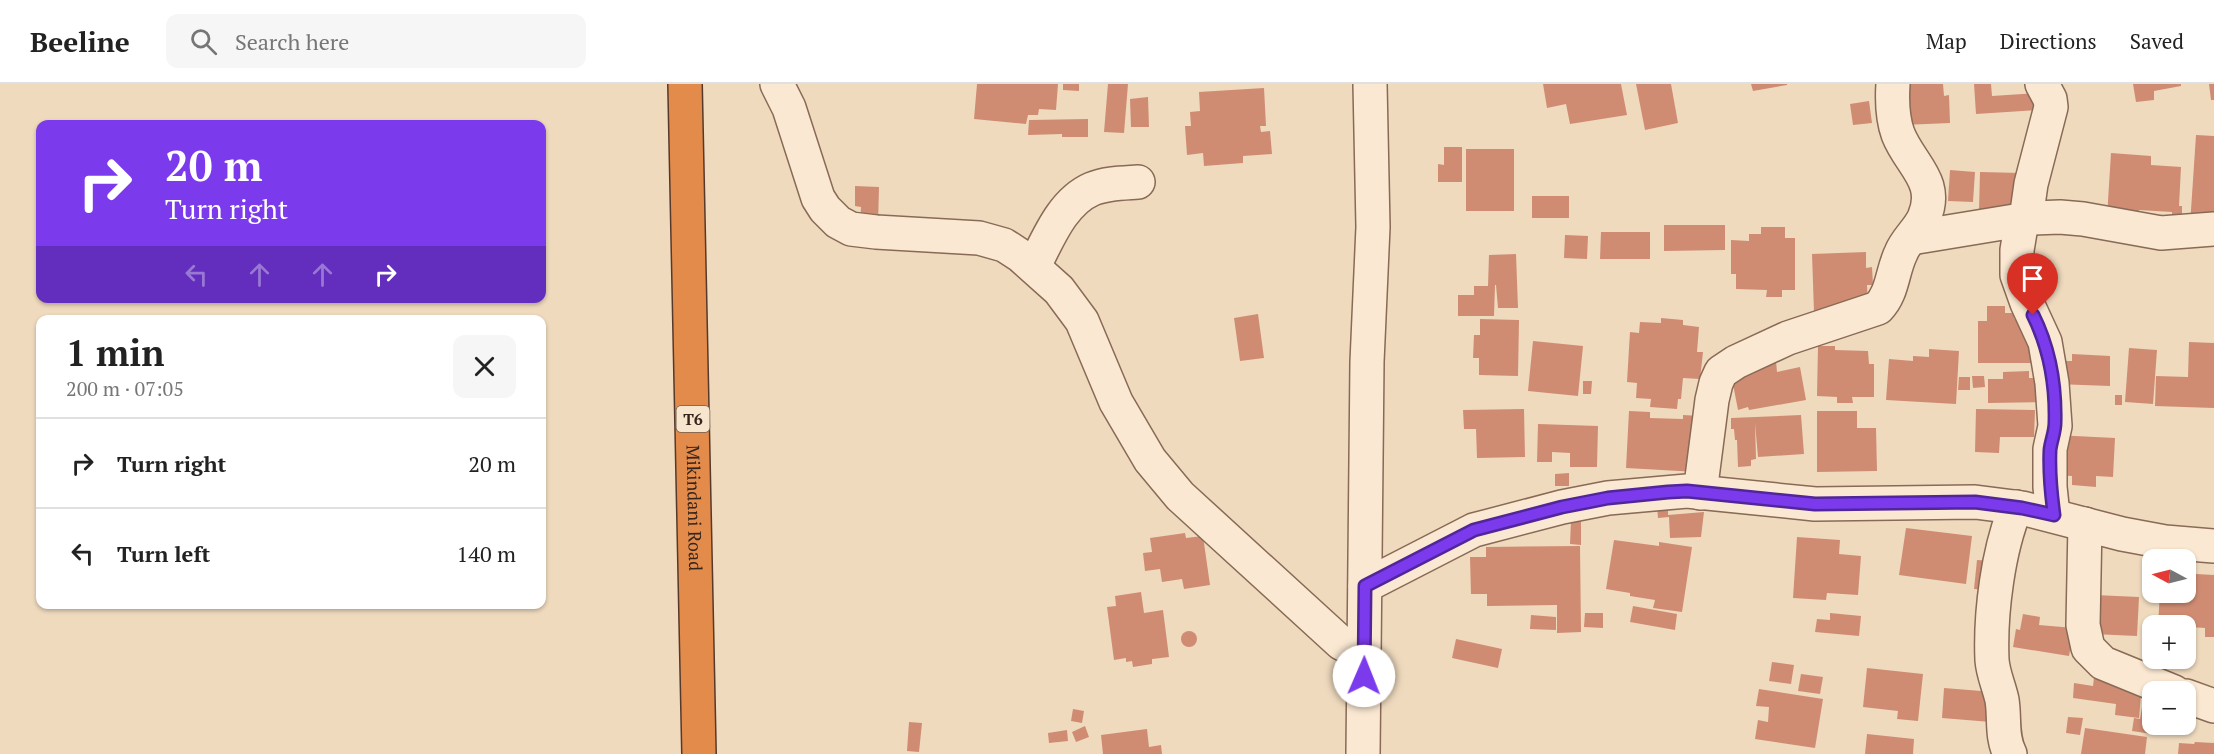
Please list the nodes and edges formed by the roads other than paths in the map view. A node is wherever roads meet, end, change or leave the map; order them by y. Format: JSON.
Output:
{"nodes":[{"id":1,"x":685,"y":84,"type":"edge"},
{"id":2,"x":777,"y":84,"type":"edge"},
{"id":3,"x":1370,"y":84,"type":"edge"},
{"id":4,"x":1893,"y":84,"type":"edge"},
{"id":5,"x":2042,"y":84,"type":"edge"},
{"id":6,"x":1138,"y":182,"type":"dead end"},
{"id":7,"x":2024,"y":219,"type":"junction"},
{"id":8,"x":2214,"y":230,"type":"edge"},
{"id":9,"x":1911,"y":238,"type":"junction"},
{"id":10,"x":1034,"y":266,"type":"junction"},
{"id":11,"x":1700,"y":493,"type":"junction"},
{"id":12,"x":2016,"y":507,"type":"junction"},
{"id":13,"x":2054,"y":515,"type":"junction"},
{"id":14,"x":2085,"y":524,"type":"junction"},
{"id":15,"x":2214,"y":546,"type":"edge"},
{"id":16,"x":1365,"y":586,"type":"junction"},
{"id":17,"x":1364,"y":655,"type":"junction"},
{"id":18,"x":2147,"y":681,"type":"edge"},
{"id":19,"x":2196,"y":700,"type":"edge"},
{"id":20,"x":2214,"y":706,"type":"edge"},
{"id":21,"x":699,"y":754,"type":"edge"},
{"id":22,"x":1363,"y":754,"type":"edge"},
{"id":23,"x":2010,"y":754,"type":"edge"}],
"edges":[{"from":1,"to":21,"type":"highway","name":"Mikindani Road","number":"T6"},
{"from":2,"to":10,"type":"street"},
{"from":3,"to":16,"type":"street"},
{"from":4,"to":9,"type":"street"},
{"from":5,"to":7,"type":"street"},
{"from":6,"to":10,"type":"street"},
{"from":7,"to":8,"type":"street"},
{"from":7,"to":9,"type":"street"},
{"from":7,"to":13,"type":"street"},
{"from":9,"to":11,"type":"street"},
{"from":10,"to":17,"type":"street"},
{"from":11,"to":12,"type":"street"},
{"from":11,"to":16,"type":"street"},
{"from":12,"to":13,"type":"street"},
{"from":12,"to":23,"type":"street"},
{"from":13,"to":14,"type":"street"},
{"from":14,"to":15,"type":"street"},
{"from":14,"to":18,"type":"street"},
{"from":16,"to":17,"type":"street"},
{"from":17,"to":22,"type":"street"},
{"from":19,"to":20,"type":"street"}]}
